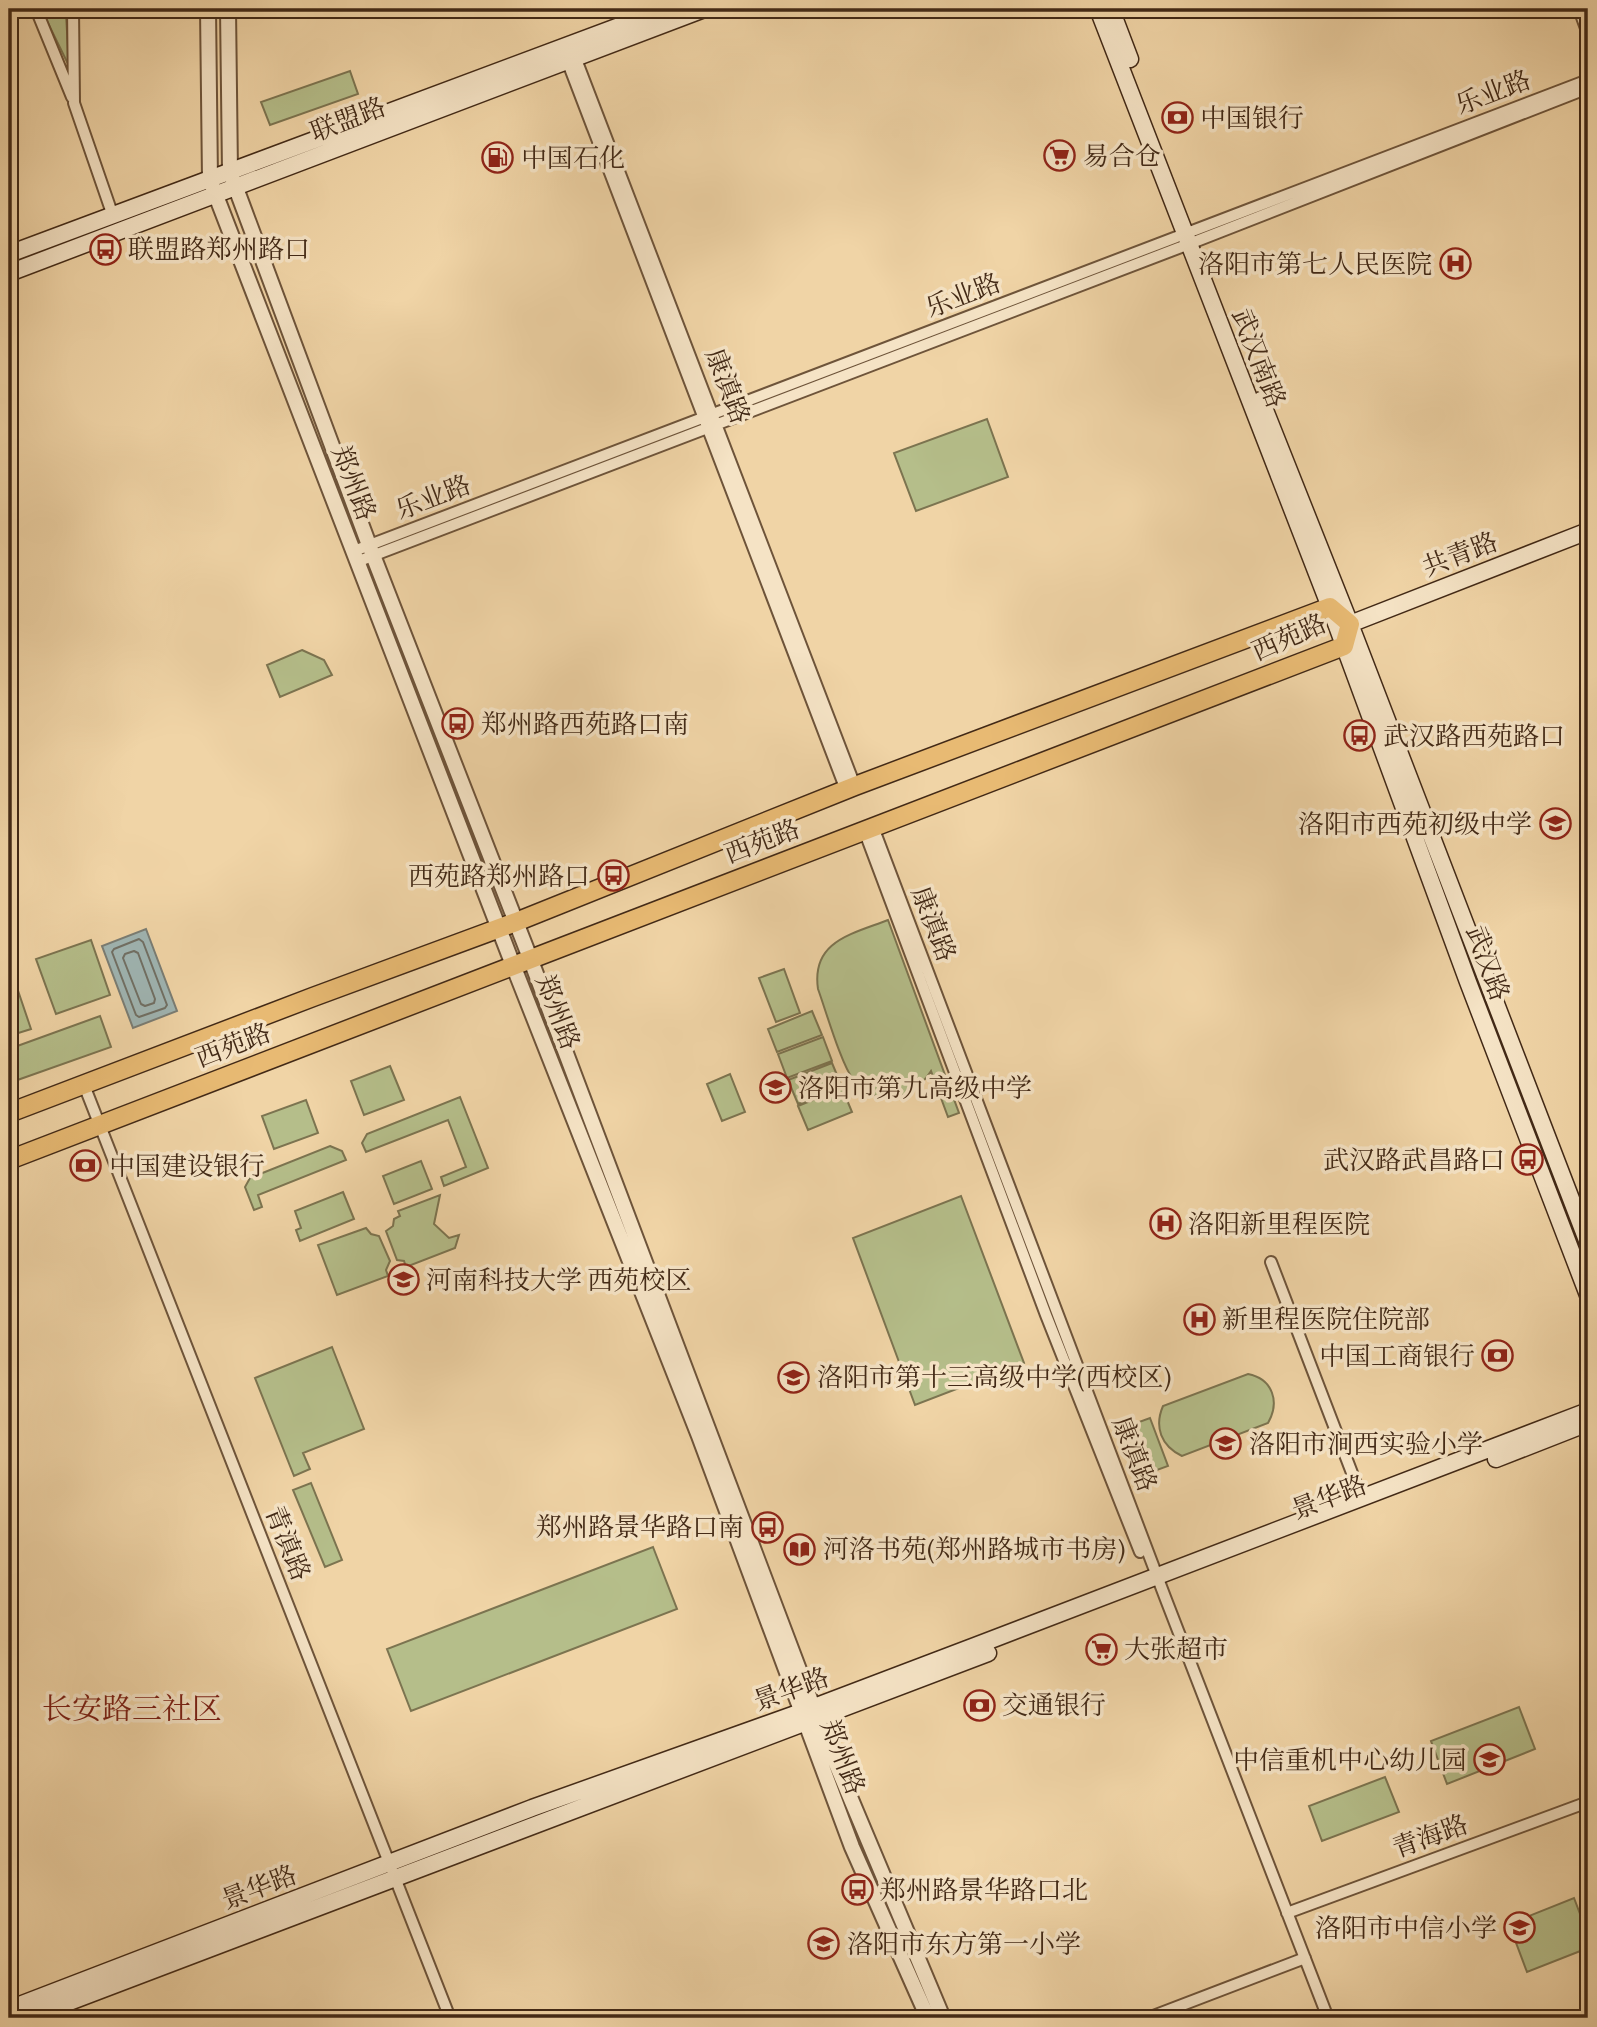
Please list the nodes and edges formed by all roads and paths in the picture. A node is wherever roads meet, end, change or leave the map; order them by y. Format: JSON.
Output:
{"nodes":[{"id":1,"x":36,"y":9,"type":"edge"},
{"id":2,"x":73,"y":9,"type":"edge"},
{"id":3,"x":208,"y":9,"type":"edge"},
{"id":4,"x":228,"y":9,"type":"edge"},
{"id":5,"x":665,"y":9,"type":"edge"},
{"id":6,"x":704,"y":9,"type":"edge"},
{"id":7,"x":1098,"y":9,"type":"edge"},
{"id":8,"x":1111,"y":9,"type":"edge"},
{"id":9,"x":1579,"y":9,"type":"edge"},
{"id":10,"x":1588,"y":34,"type":"edge"},
{"id":11,"x":568,"y":51,"type":"junction"},
{"id":12,"x":1588,"y":80,"type":"edge"},
{"id":13,"x":1588,"y":88,"type":"edge"},
{"id":14,"x":74,"y":103,"type":"junction"},
{"id":15,"x":230,"y":172,"type":"junction"},
{"id":16,"x":211,"y":180,"type":"junction"},
{"id":17,"x":237,"y":188,"type":"junction"},
{"id":18,"x":216,"y":196,"type":"junction"},
{"id":19,"x":113,"y":216,"type":"junction"},
{"id":20,"x":1192,"y":237,"type":"junction"},
{"id":21,"x":9,"y":254,"type":"edge"},
{"id":22,"x":9,"y":273,"type":"edge"},
{"id":23,"x":712,"y":421,"type":"junction"},
{"id":24,"x":1588,"y":531,"type":"edge"},
{"id":25,"x":372,"y":550,"type":"junction"},
{"id":26,"x":356,"y":556,"type":"junction"},
{"id":27,"x":1329,"y":607,"type":"junction"},
{"id":28,"x":1350,"y":624,"type":"junction"},
{"id":29,"x":1344,"y":646,"type":"junction"},
{"id":30,"x":851,"y":788,"type":"junction"},
{"id":31,"x":868,"y":828,"type":"junction"},
{"id":32,"x":508,"y":925,"type":"junction"},
{"id":33,"x":522,"y":962,"type":"junction"},
{"id":34,"x":84,"y":1085,"type":"junction"},
{"id":35,"x":9,"y":1113,"type":"edge"},
{"id":36,"x":99,"y":1125,"type":"junction"},
{"id":37,"x":9,"y":1160,"type":"edge"},
{"id":38,"x":1585,"y":1226,"type":"edge"},
{"id":39,"x":1565,"y":1234,"type":"junction"},
{"id":40,"x":1588,"y":1243,"type":"edge"},
{"id":41,"x":1271,"y":1262,"type":"dead end"},
{"id":42,"x":1588,"y":1295,"type":"edge"},
{"id":43,"x":1588,"y":1411,"type":"edge"},
{"id":44,"x":1588,"y":1423,"type":"edge"},
{"id":45,"x":1362,"y":1499,"type":"junction"},
{"id":46,"x":1156,"y":1583,"type":"junction"},
{"id":47,"x":809,"y":1715,"type":"junction"},
{"id":48,"x":1588,"y":1802,"type":"edge"},
{"id":49,"x":393,"y":1870,"type":"junction"},
{"id":50,"x":1287,"y":1913,"type":"junction"},
{"id":51,"x":1302,"y":1959,"type":"junction"},
{"id":52,"x":9,"y":2009,"type":"edge"},
{"id":53,"x":27,"y":2018,"type":"edge"},
{"id":54,"x":450,"y":2018,"type":"edge"},
{"id":55,"x":928,"y":2018,"type":"edge"},
{"id":56,"x":943,"y":2018,"type":"edge"},
{"id":57,"x":1148,"y":2018,"type":"edge"},
{"id":58,"x":1321,"y":2018,"type":"edge"},
{"id":59,"x":1328,"y":2018,"type":"edge"}],
"edges":[{"from":1,"to":14,"type":"street"},
{"from":2,"to":14,"type":"street"},
{"from":3,"to":16,"type":"street","name":"郑州路"},
{"from":4,"to":15,"type":"street","name":"郑州路"},
{"from":5,"to":11,"type":"main road","name":"联盟路"},
{"from":6,"to":11,"type":"main road","name":"联盟路"},
{"from":7,"to":20,"type":"main road","name":"武汉南路"},
{"from":8,"to":20,"type":"main road","name":"武汉南路"},
{"from":9,"to":10,"type":"street"},
{"from":11,"to":15,"type":"main road","name":"联盟路"},
{"from":11,"to":17,"type":"main road","name":"联盟路"},
{"from":11,"to":23,"type":"street","name":"康滇路"},
{"from":12,"to":20,"type":"street","name":"乐业路"},
{"from":13,"to":20,"type":"street","name":"乐业路"},
{"from":14,"to":19,"type":"street"},
{"from":15,"to":16,"type":"main road","name":"联盟路"},
{"from":15,"to":17,"type":"street","name":"郑州路"},
{"from":16,"to":18,"type":"street","name":"郑州路"},
{"from":16,"to":19,"type":"main road","name":"联盟路"},
{"from":17,"to":18,"type":"main road","name":"联盟路"},
{"from":17,"to":25,"type":"street","name":"郑州路"},
{"from":18,"to":22,"type":"main road","name":"联盟路"},
{"from":18,"to":26,"type":"street","name":"郑州路"},
{"from":19,"to":21,"type":"main road","name":"联盟路"},
{"from":20,"to":23,"type":"street","name":"乐业路"},
{"from":20,"to":27,"type":"main road","name":"武汉南路"},
{"from":20,"to":28,"type":"main road","name":"武汉南路"},
{"from":23,"to":25,"type":"street","name":"乐业路"},
{"from":23,"to":30,"type":"street","name":"康滇路"},
{"from":24,"to":28,"type":"main road","name":"共青路"},
{"from":25,"to":26,"type":"street","name":"乐业路"},
{"from":25,"to":32,"type":"street","name":"郑州路"},
{"from":26,"to":32,"type":"street","name":"郑州路"},
{"from":27,"to":28,"type":"main road","name":"西苑路"},
{"from":27,"to":29,"type":"main road","name":"武汉南路"},
{"from":27,"to":30,"type":"main road","name":"西苑路"},
{"from":28,"to":29,"type":"main road","name":"西苑路"},
{"from":28,"to":38,"type":"main road","name":"武汉路"},
{"from":29,"to":31,"type":"main road","name":"西苑路"},
{"from":29,"to":39,"type":"main road","name":"武汉路"},
{"from":30,"to":32,"type":"main road","name":"西苑路"},
{"from":31,"to":33,"type":"main road","name":"西苑路"},
{"from":31,"to":46,"type":"street","name":"康滇路"},
{"from":32,"to":33,"type":"street","name":"郑州路"},
{"from":32,"to":34,"type":"main road","name":"西苑路"},
{"from":33,"to":36,"type":"main road","name":"西苑路"},
{"from":33,"to":47,"type":"street","name":"郑州路"},
{"from":34,"to":35,"type":"main road","name":"西苑路"},
{"from":34,"to":36,"type":"street","name":"青滇路"},
{"from":36,"to":37,"type":"main road","name":"西苑路"},
{"from":36,"to":49,"type":"street","name":"青滇路"},
{"from":38,"to":39,"type":"street"},
{"from":38,"to":40,"type":"main road","name":"武汉路"},
{"from":39,"to":42,"type":"main road","name":"武汉路"},
{"from":41,"to":45,"type":"street"},
{"from":43,"to":45,"type":"main road","name":"景华路"},
{"from":44,"to":46,"type":"main road","name":"景华路"},
{"from":45,"to":46,"type":"main road","name":"景华路"},
{"from":46,"to":47,"type":"main road","name":"景华路"},
{"from":46,"to":50,"type":"street","name":"康滇路"},
{"from":46,"to":51,"type":"street","name":"康滇路"},
{"from":47,"to":49,"type":"main road","name":"景华路"},
{"from":47,"to":55,"type":"street","name":"郑州路"},
{"from":47,"to":56,"type":"street","name":"郑州路"},
{"from":48,"to":50,"type":"street","name":"青海路"},
{"from":49,"to":52,"type":"main road","name":"景华路"},
{"from":49,"to":53,"type":"main road","name":"景华路"},
{"from":49,"to":54,"type":"street","name":"青滇路"},
{"from":50,"to":51,"type":"street","name":"康滇路"},
{"from":51,"to":57,"type":"street"},
{"from":51,"to":58,"type":"street","name":"康滇路"},
{"from":51,"to":59,"type":"street","name":"康滇路"}]}
